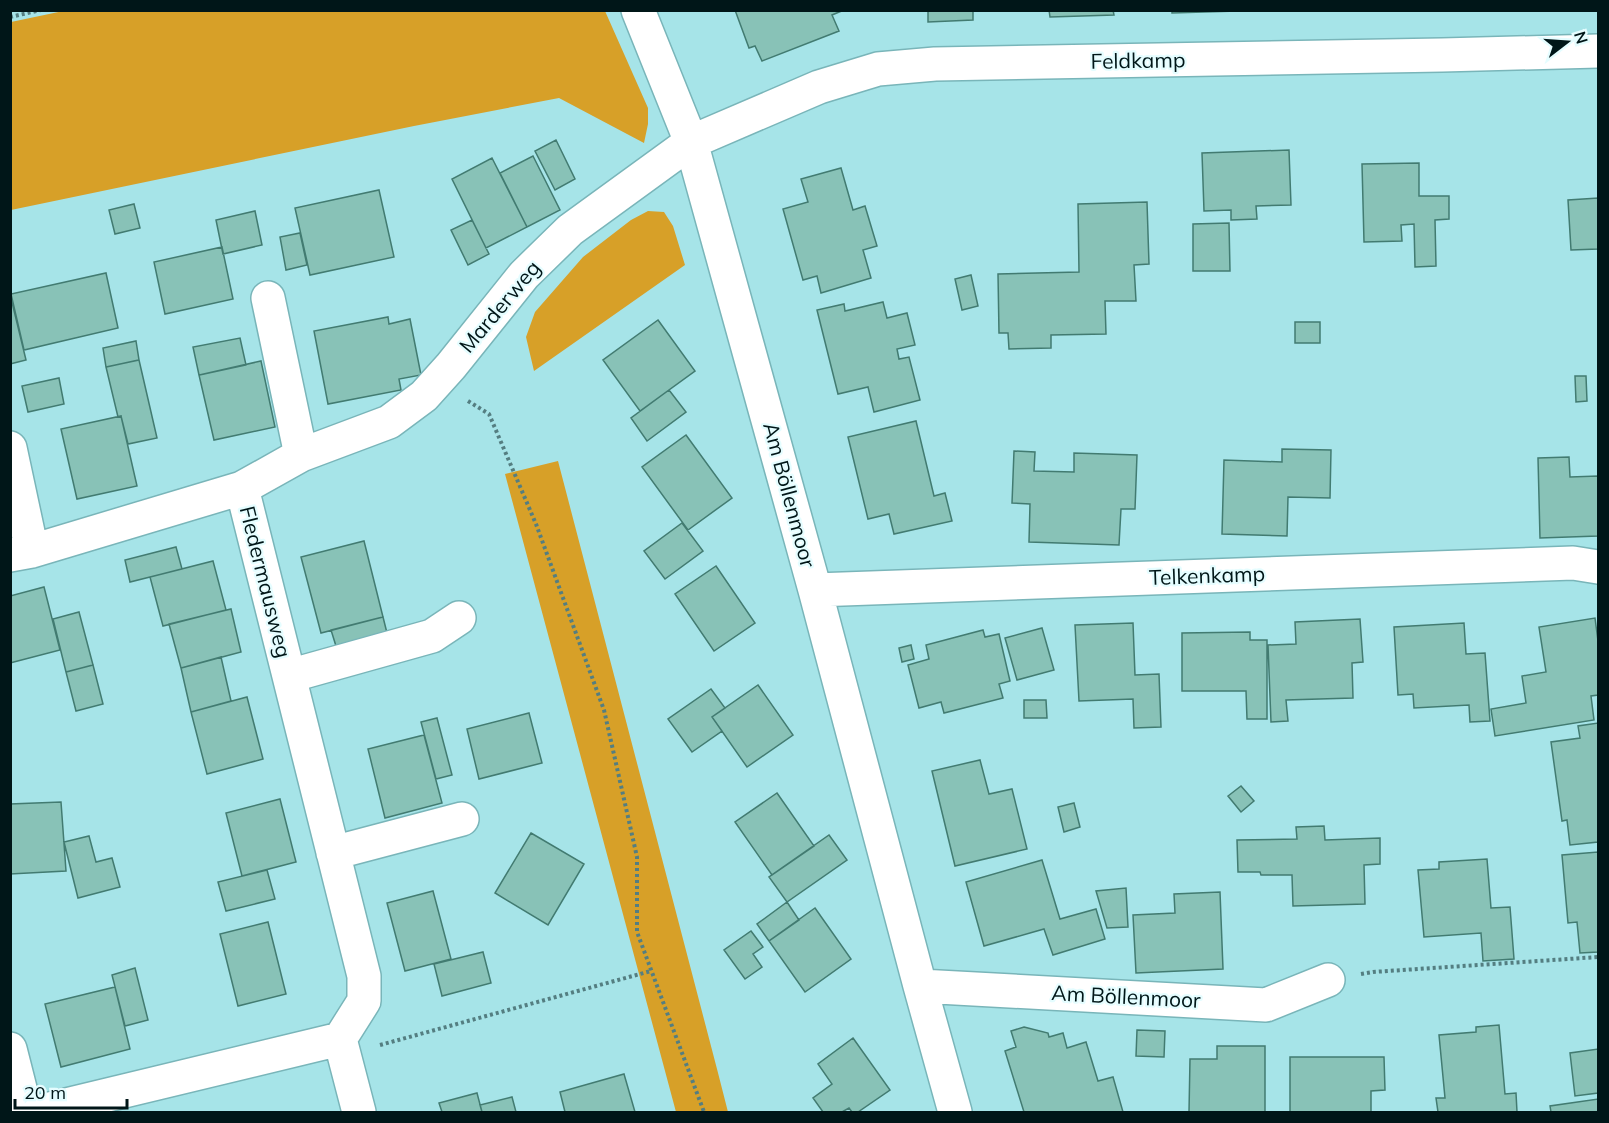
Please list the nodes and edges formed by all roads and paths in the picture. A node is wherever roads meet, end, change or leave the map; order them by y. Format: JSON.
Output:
{"nodes":[{"id":1,"x":41,"y":10,"type":"edge"},
{"id":2,"x":638,"y":10,"type":"edge"},
{"id":3,"x":10,"y":17,"type":"edge"},
{"id":4,"x":1599,"y":51,"type":"edge"},
{"id":5,"x":691,"y":141,"type":"junction"},
{"id":6,"x":268,"y":298,"type":"dead end"},
{"id":7,"x":437,"y":381,"type":"junction"},
{"id":8,"x":10,"y":448,"type":"edge"},
{"id":9,"x":301,"y":455,"type":"junction"},
{"id":10,"x":242,"y":488,"type":"junction"},
{"id":11,"x":21,"y":553,"type":"edge"},
{"id":12,"x":1599,"y":567,"type":"edge"},
{"id":13,"x":815,"y":590,"type":"junction"},
{"id":14,"x":459,"y":618,"type":"dead end"},
{"id":15,"x":289,"y":676,"type":"junction"},
{"id":16,"x":462,"y":819,"type":"dead end"},
{"id":17,"x":333,"y":852,"type":"junction"},
{"id":18,"x":1599,"y":957,"type":"edge"},
{"id":19,"x":651,"y":971,"type":"junction"},
{"id":20,"x":1328,"y":980,"type":"joint"},
{"id":21,"x":920,"y":986,"type":"junction"},
{"id":22,"x":343,"y":1047,"type":"junction"},
{"id":23,"x":10,"y":1049,"type":"edge"},
{"id":24,"x":26,"y":1113,"type":"edge"},
{"id":25,"x":37,"y":1113,"type":"edge"},
{"id":26,"x":359,"y":1113,"type":"edge"},
{"id":27,"x":704,"y":1113,"type":"edge"},
{"id":28,"x":956,"y":1113,"type":"edge"}],
"edges":[{"from":1,"to":3,"type":"path"},
{"from":2,"to":5,"type":"street","name":"Am Böllenmoor"},
{"from":4,"to":5,"type":"street","name":"Feldkamp"},
{"from":5,"to":7,"type":"street","name":"Marderweg"},
{"from":5,"to":13,"type":"street","name":"Am Böllenmoor"},
{"from":6,"to":9,"type":"street"},
{"from":7,"to":9,"type":"street","name":"Marderweg"},
{"from":7,"to":19,"type":"path"},
{"from":8,"to":11,"type":"street","name":"Marderweg"},
{"from":9,"to":10,"type":"street","name":"Marderweg"},
{"from":10,"to":11,"type":"street","name":"Marderweg"},
{"from":10,"to":15,"type":"street","name":"Fledermausweg"},
{"from":12,"to":13,"type":"street","name":"Telkenkamp"},
{"from":13,"to":21,"type":"street","name":"Am Böllenmoor"},
{"from":14,"to":15,"type":"street","name":"Fledermausweg"},
{"from":15,"to":17,"type":"street","name":"Fledermausweg"},
{"from":16,"to":17,"type":"street"},
{"from":17,"to":22,"type":"street","name":"Fledermausweg"},
{"from":18,"to":20,"type":"path"},
{"from":19,"to":22,"type":"path"},
{"from":19,"to":27,"type":"path"},
{"from":20,"to":21,"type":"street","name":"Am Böllenmoor"},
{"from":21,"to":28,"type":"street","name":"Am Böllenmoor"},
{"from":22,"to":25,"type":"street"},
{"from":22,"to":26,"type":"street"},
{"from":23,"to":24,"type":"street"}]}
